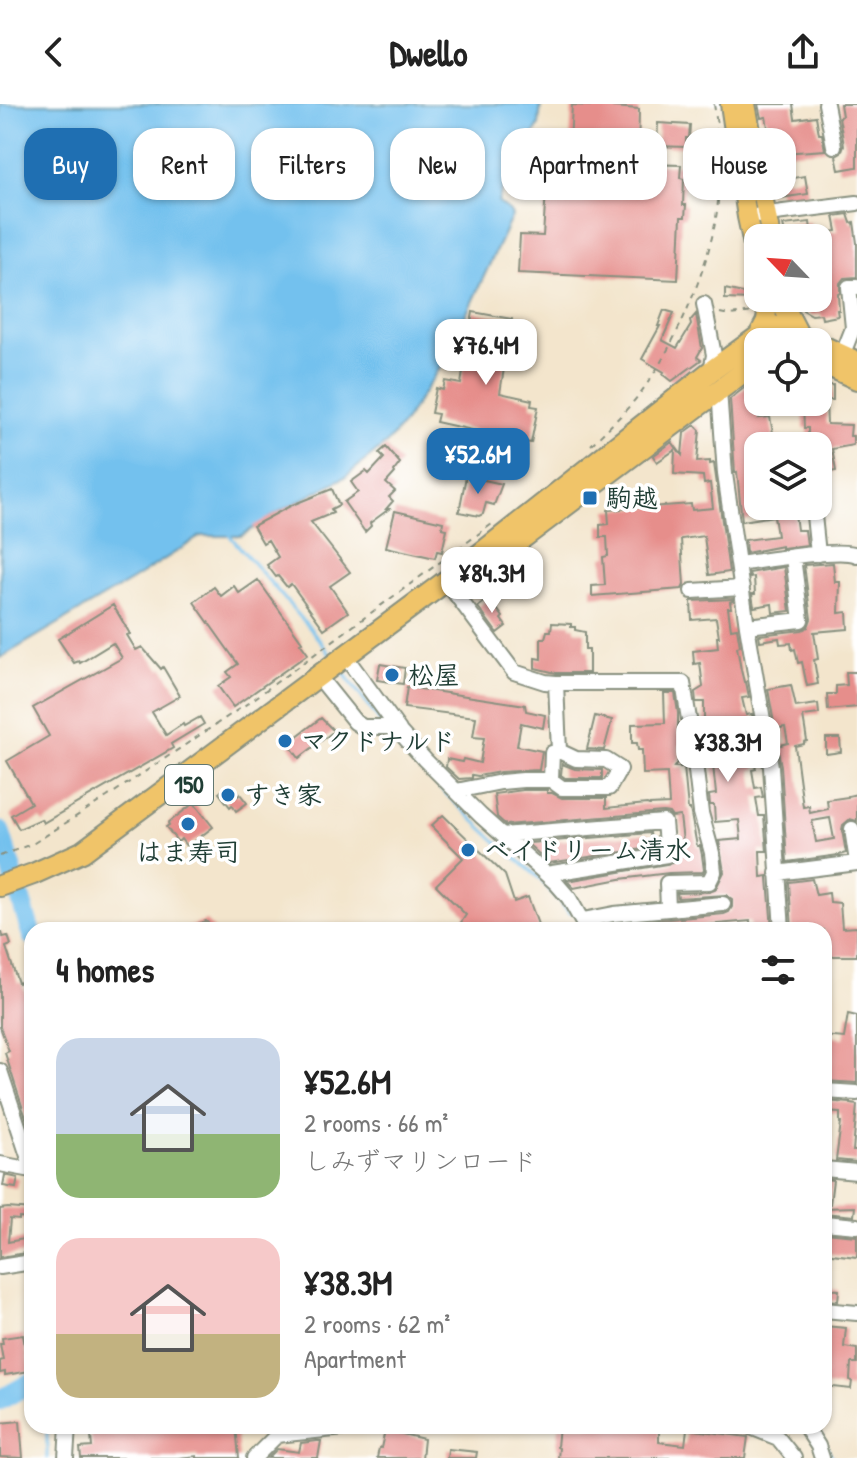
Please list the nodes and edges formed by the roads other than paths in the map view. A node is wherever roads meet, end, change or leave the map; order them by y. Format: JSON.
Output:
{"nodes":[{"id":1,"x":730,"y":104,"type":"edge"},
{"id":2,"x":746,"y":104,"type":"edge"},
{"id":3,"x":826,"y":104,"type":"edge"},
{"id":4,"x":834,"y":146,"type":"dead end"},
{"id":5,"x":857,"y":203,"type":"edge"},
{"id":6,"x":756,"y":216,"type":"junction"},
{"id":7,"x":756,"y":224,"type":"edge"},
{"id":8,"x":761,"y":224,"type":"edge"},
{"id":9,"x":857,"y":287,"type":"edge"},
{"id":10,"x":704,"y":304,"type":"road end"},
{"id":11,"x":855,"y":328,"type":"edge"},
{"id":12,"x":744,"y":358,"type":"edge"},
{"id":13,"x":850,"y":359,"type":"edge"},
{"id":14,"x":744,"y":367,"type":"edge"},
{"id":15,"x":832,"y":367,"type":"edge"},
{"id":16,"x":857,"y":379,"type":"edge"},
{"id":17,"x":715,"y":380,"type":"junction"},
{"id":18,"x":814,"y":520,"type":"edge"},
{"id":19,"x":818,"y":554,"type":"junction"},
{"id":20,"x":857,"y":555,"type":"edge"},
{"id":21,"x":793,"y":557,"type":"junction"},
{"id":22,"x":739,"y":564,"type":"junction"},
{"id":23,"x":449,"y":586,"type":"junction"},
{"id":24,"x":742,"y":588,"type":"junction"},
{"id":25,"x":692,"y":591,"type":"dead end"},
{"id":26,"x":747,"y":626,"type":"junction"},
{"id":27,"x":333,"y":669,"type":"junction"},
{"id":28,"x":556,"y":683,"type":"junction"},
{"id":29,"x":396,"y":729,"type":"junction"},
{"id":30,"x":716,"y":736,"type":"dead end"},
{"id":31,"x":692,"y":737,"type":"junction"},
{"id":32,"x":559,"y":751,"type":"junction"},
{"id":33,"x":551,"y":780,"type":"junction"},
{"id":34,"x":456,"y":791,"type":"junction"},
{"id":35,"x":852,"y":829,"type":"dead end"},
{"id":36,"x":502,"y":835,"type":"junction"},
{"id":37,"x":857,"y":862,"type":"edge"},
{"id":38,"x":777,"y":873,"type":"junction"},
{"id":39,"x":546,"y":874,"type":"junction"},
{"id":40,"x":0,"y":892,"type":"edge"},
{"id":41,"x":723,"y":904,"type":"dead end"},
{"id":42,"x":668,"y":909,"type":"junction"},
{"id":43,"x":583,"y":922,"type":"edge"},
{"id":44,"x":593,"y":922,"type":"edge"},
{"id":45,"x":781,"y":922,"type":"edge"},
{"id":46,"x":0,"y":1071,"type":"edge"},
{"id":47,"x":832,"y":1091,"type":"edge"},
{"id":48,"x":857,"y":1093,"type":"edge"},
{"id":49,"x":24,"y":1144,"type":"edge"},
{"id":50,"x":0,"y":1164,"type":"edge"},
{"id":51,"x":24,"y":1168,"type":"edge"},
{"id":52,"x":832,"y":1170,"type":"edge"},
{"id":53,"x":857,"y":1172,"type":"edge"},
{"id":54,"x":832,"y":1224,"type":"edge"},
{"id":55,"x":857,"y":1226,"type":"edge"},
{"id":56,"x":24,"y":1263,"type":"edge"},
{"id":57,"x":0,"y":1267,"type":"edge"},
{"id":58,"x":832,"y":1311,"type":"edge"},
{"id":59,"x":857,"y":1313,"type":"edge"},
{"id":60,"x":68,"y":1434,"type":"edge"},
{"id":61,"x":274,"y":1434,"type":"edge"},
{"id":62,"x":768,"y":1434,"type":"edge"},
{"id":63,"x":810,"y":1434,"type":"edge"},
{"id":64,"x":66,"y":1458,"type":"edge"},
{"id":65,"x":254,"y":1458,"type":"edge"},
{"id":66,"x":794,"y":1458,"type":"edge"},
{"id":67,"x":822,"y":1458,"type":"edge"}],
"edges":[{"from":1,"to":6,"type":"main road"},
{"from":2,"to":6,"type":"main road"},
{"from":3,"to":4,"type":"street"},
{"from":5,"to":6,"type":"street"},
{"from":6,"to":7,"type":"main road"},
{"from":6,"to":8,"type":"main road"},
{"from":9,"to":11,"type":"street"},
{"from":10,"to":17,"type":"street"},
{"from":11,"to":13,"type":"street"},
{"from":12,"to":17,"type":"highway","number":"150"},
{"from":14,"to":17,"type":"highway","number":"150"},
{"from":15,"to":16,"type":"highway"},
{"from":17,"to":22,"type":"street"},
{"from":17,"to":23,"type":"highway","number":"150"},
{"from":18,"to":19,"type":"street"},
{"from":19,"to":20,"type":"street"},
{"from":19,"to":21,"type":"street"},
{"from":21,"to":22,"type":"street"},
{"from":21,"to":26,"type":"street"},
{"from":22,"to":24,"type":"street"},
{"from":23,"to":27,"type":"highway","number":"150"},
{"from":23,"to":28,"type":"street"},
{"from":24,"to":25,"type":"street"},
{"from":24,"to":26,"type":"street"},
{"from":26,"to":38,"type":"street"},
{"from":27,"to":29,"type":"street"},
{"from":27,"to":29,"type":"street"},
{"from":27,"to":40,"type":"highway","number":"150"},
{"from":28,"to":31,"type":"street"},
{"from":28,"to":32,"type":"street"},
{"from":29,"to":34,"type":"street"},
{"from":30,"to":31,"type":"street"},
{"from":31,"to":42,"type":"street"},
{"from":32,"to":33,"type":"street"},
{"from":32,"to":33,"type":"street"},
{"from":33,"to":34,"type":"street"},
{"from":34,"to":36,"type":"street"},
{"from":35,"to":37,"type":"street"},
{"from":36,"to":39,"type":"street"},
{"from":36,"to":39,"type":"street"},
{"from":37,"to":38,"type":"street"},
{"from":38,"to":45,"type":"street"},
{"from":39,"to":43,"type":"street"},
{"from":41,"to":42,"type":"street"},
{"from":42,"to":44,"type":"street"},
{"from":46,"to":49,"type":"street"},
{"from":47,"to":48,"type":"street"},
{"from":50,"to":51,"type":"street"},
{"from":52,"to":53,"type":"street"},
{"from":54,"to":55,"type":"street"},
{"from":56,"to":57,"type":"street"},
{"from":58,"to":59,"type":"street"},
{"from":60,"to":64,"type":"street"},
{"from":61,"to":65,"type":"street"},
{"from":62,"to":66,"type":"street"},
{"from":63,"to":67,"type":"street"}]}
